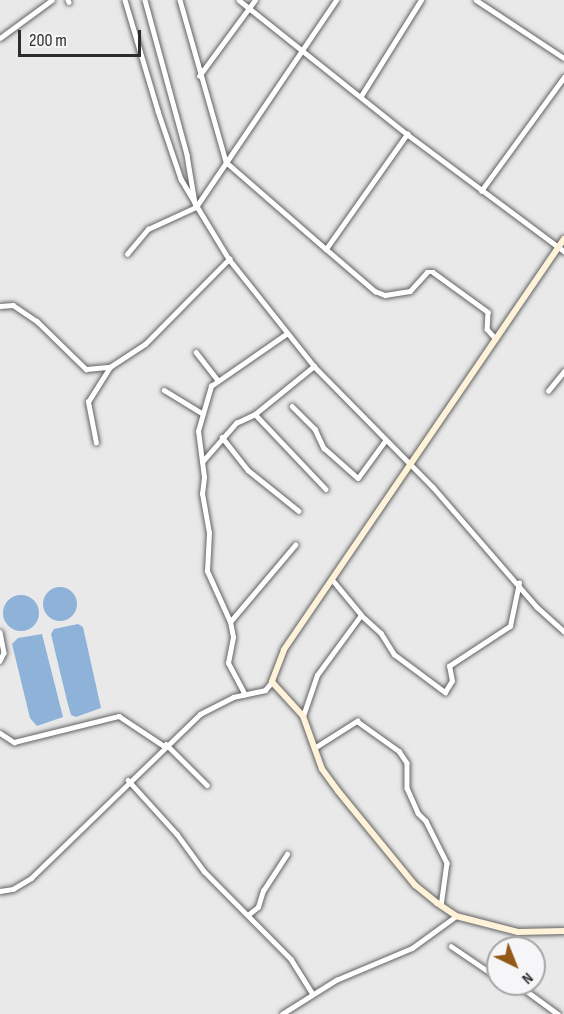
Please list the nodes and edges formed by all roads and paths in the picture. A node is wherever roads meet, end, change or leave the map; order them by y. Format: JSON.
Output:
{"nodes":[{"id":1,"x":52,"y":0,"type":"edge"},
{"id":2,"x":125,"y":0,"type":"edge"},
{"id":3,"x":145,"y":0,"type":"edge"},
{"id":4,"x":180,"y":0,"type":"edge"},
{"id":5,"x":239,"y":0,"type":"edge"},
{"id":6,"x":255,"y":0,"type":"edge"},
{"id":7,"x":336,"y":0,"type":"edge"},
{"id":8,"x":421,"y":0,"type":"edge"},
{"id":9,"x":476,"y":0,"type":"edge"},
{"id":10,"x":249,"y":8,"type":"junction"},
{"id":11,"x":0,"y":38,"type":"edge"},
{"id":12,"x":303,"y":51,"type":"junction"},
{"id":13,"x":564,"y":58,"type":"edge"},
{"id":14,"x":199,"y":76,"type":"junction"},
{"id":15,"x":564,"y":77,"type":"edge"},
{"id":16,"x":361,"y":96,"type":"junction"},
{"id":17,"x":407,"y":134,"type":"junction"},
{"id":18,"x":226,"y":162,"type":"junction"},
{"id":19,"x":481,"y":191,"type":"junction"},
{"id":20,"x":196,"y":205,"type":"junction"},
{"id":21,"x":564,"y":239,"type":"edge"},
{"id":22,"x":326,"y":249,"type":"junction"},
{"id":23,"x":561,"y":249,"type":"edge"},
{"id":24,"x":127,"y":254,"type":"dead end"},
{"id":25,"x":229,"y":259,"type":"junction"},
{"id":26,"x":0,"y":306,"type":"edge"},
{"id":27,"x":286,"y":334,"type":"junction"},
{"id":28,"x":496,"y":339,"type":"junction"},
{"id":29,"x":196,"y":351,"type":"dead end"},
{"id":30,"x":314,"y":366,"type":"junction"},
{"id":31,"x":110,"y":367,"type":"junction"},
{"id":32,"x":564,"y":370,"type":"edge"},
{"id":33,"x":218,"y":380,"type":"junction"},
{"id":34,"x":164,"y":390,"type":"dead end"},
{"id":35,"x":548,"y":391,"type":"dead end"},
{"id":36,"x":292,"y":406,"type":"dead end"},
{"id":37,"x":201,"y":413,"type":"junction"},
{"id":38,"x":255,"y":414,"type":"junction"},
{"id":39,"x":222,"y":437,"type":"junction"},
{"id":40,"x":385,"y":441,"type":"junction"},
{"id":41,"x":96,"y":443,"type":"dead end"},
{"id":42,"x":202,"y":462,"type":"junction"},
{"id":43,"x":411,"y":467,"type":"junction"},
{"id":44,"x":326,"y":489,"type":"dead end"},
{"id":45,"x":299,"y":511,"type":"dead end"},
{"id":46,"x":295,"y":545,"type":"dead end"},
{"id":47,"x":332,"y":580,"type":"junction"},
{"id":48,"x":519,"y":583,"type":"junction"},
{"id":49,"x":361,"y":615,"type":"junction"},
{"id":50,"x":230,"y":622,"type":"junction"},
{"id":51,"x":564,"y":631,"type":"edge"},
{"id":52,"x":0,"y":632,"type":"edge"},
{"id":53,"x":0,"y":661,"type":"edge"},
{"id":54,"x":272,"y":682,"type":"junction"},
{"id":55,"x":245,"y":694,"type":"junction"},
{"id":56,"x":303,"y":716,"type":"junction"},
{"id":57,"x":0,"y":733,"type":"edge"},
{"id":58,"x":165,"y":745,"type":"junction"},
{"id":59,"x":316,"y":747,"type":"junction"},
{"id":60,"x":128,"y":780,"type":"junction"},
{"id":61,"x":207,"y":785,"type":"dead end"},
{"id":62,"x":288,"y":854,"type":"dead end"},
{"id":63,"x":0,"y":891,"type":"edge"},
{"id":64,"x":441,"y":906,"type":"junction"},
{"id":65,"x":249,"y":914,"type":"junction"},
{"id":66,"x":456,"y":916,"type":"junction"},
{"id":67,"x":564,"y":931,"type":"edge"},
{"id":68,"x":451,"y":946,"type":"dead end"},
{"id":69,"x":486,"y":970,"type":"edge"},
{"id":70,"x":312,"y":992,"type":"junction"},
{"id":71,"x":533,"y":996,"type":"edge"},
{"id":72,"x":282,"y":1014,"type":"edge"},
{"id":73,"x":558,"y":1014,"type":"edge"}],
"edges":[{"from":1,"to":11,"type":"street"},
{"from":2,"to":20,"type":"street"},
{"from":3,"to":20,"type":"street"},
{"from":4,"to":14,"type":"street"},
{"from":5,"to":10,"type":"street"},
{"from":6,"to":10,"type":"street"},
{"from":7,"to":12,"type":"street"},
{"from":8,"to":16,"type":"street"},
{"from":9,"to":13,"type":"street"},
{"from":10,"to":12,"type":"street"},
{"from":10,"to":14,"type":"street"},
{"from":12,"to":16,"type":"street"},
{"from":12,"to":18,"type":"street"},
{"from":14,"to":18,"type":"street"},
{"from":15,"to":19,"type":"street"},
{"from":16,"to":17,"type":"street"},
{"from":17,"to":19,"type":"street"},
{"from":17,"to":22,"type":"street"},
{"from":18,"to":20,"type":"street"},
{"from":18,"to":22,"type":"street"},
{"from":19,"to":23,"type":"street"},
{"from":20,"to":24,"type":"street"},
{"from":20,"to":25,"type":"street"},
{"from":21,"to":23,"type":"street"},
{"from":22,"to":28,"type":"street"},
{"from":23,"to":28,"type":"street"},
{"from":25,"to":27,"type":"street"},
{"from":25,"to":31,"type":"street"},
{"from":26,"to":31,"type":"street"},
{"from":27,"to":30,"type":"street"},
{"from":27,"to":33,"type":"street"},
{"from":28,"to":43,"type":"street"},
{"from":29,"to":33,"type":"street"},
{"from":30,"to":38,"type":"street"},
{"from":30,"to":40,"type":"street"},
{"from":31,"to":41,"type":"street"},
{"from":32,"to":35,"type":"street"},
{"from":33,"to":37,"type":"street"},
{"from":34,"to":37,"type":"street"},
{"from":36,"to":40,"type":"street"},
{"from":37,"to":42,"type":"street"},
{"from":38,"to":39,"type":"street"},
{"from":38,"to":44,"type":"street"},
{"from":39,"to":42,"type":"street"},
{"from":39,"to":45,"type":"street"},
{"from":40,"to":43,"type":"street"},
{"from":42,"to":50,"type":"street"},
{"from":43,"to":47,"type":"street"},
{"from":43,"to":48,"type":"street"},
{"from":46,"to":50,"type":"street"},
{"from":47,"to":49,"type":"street"},
{"from":47,"to":54,"type":"street"},
{"from":48,"to":49,"type":"street"},
{"from":48,"to":51,"type":"street"},
{"from":49,"to":56,"type":"street"},
{"from":50,"to":55,"type":"street"},
{"from":52,"to":53,"type":"street"},
{"from":54,"to":55,"type":"street"},
{"from":54,"to":56,"type":"street"},
{"from":55,"to":58,"type":"street"},
{"from":56,"to":59,"type":"street"},
{"from":57,"to":58,"type":"street"},
{"from":58,"to":60,"type":"street"},
{"from":58,"to":61,"type":"street"},
{"from":59,"to":64,"type":"street"},
{"from":59,"to":64,"type":"street"},
{"from":60,"to":63,"type":"street"},
{"from":60,"to":65,"type":"street"},
{"from":62,"to":65,"type":"street"},
{"from":64,"to":66,"type":"street"},
{"from":65,"to":70,"type":"street"},
{"from":66,"to":67,"type":"street"},
{"from":66,"to":70,"type":"street"},
{"from":68,"to":69,"type":"street"},
{"from":70,"to":72,"type":"street"},
{"from":71,"to":73,"type":"street"}]}
